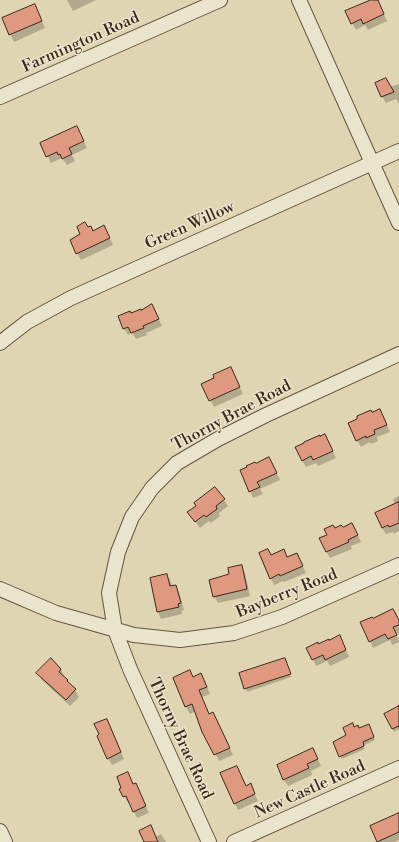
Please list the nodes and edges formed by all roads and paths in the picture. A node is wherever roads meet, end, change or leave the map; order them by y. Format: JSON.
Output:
{"nodes":[{"id":1,"x":220,"y":0,"type":"edge"},
{"id":2,"x":300,"y":0,"type":"edge"},
{"id":3,"x":205,"y":3,"type":"edge"},
{"id":4,"x":0,"y":97,"type":"edge"},
{"id":5,"x":399,"y":151,"type":"edge"},
{"id":6,"x":372,"y":163,"type":"junction"},
{"id":7,"x":399,"y":223,"type":"edge"},
{"id":8,"x":0,"y":343,"type":"edge"},
{"id":9,"x":399,"y":354,"type":"edge"},
{"id":10,"x":399,"y":565,"type":"edge"},
{"id":11,"x":0,"y":589,"type":"edge"},
{"id":12,"x":115,"y":630,"type":"junction"},
{"id":13,"x":399,"y":768,"type":"edge"},
{"id":14,"x":0,"y":831,"type":"edge"},
{"id":15,"x":5,"y":842,"type":"edge"},
{"id":16,"x":209,"y":842,"type":"edge"},
{"id":17,"x":234,"y":842,"type":"edge"}],
"edges":[{"from":1,"to":3,"type":"street","name":"Farmington Road"},
{"from":2,"to":6,"type":"street"},
{"from":3,"to":4,"type":"street","name":"Farmington Road"},
{"from":5,"to":6,"type":"street","name":"Green Willow"},
{"from":6,"to":7,"type":"street"},
{"from":6,"to":8,"type":"street","name":"Green Willow"},
{"from":9,"to":12,"type":"street","name":"Thorny Brae Road"},
{"from":10,"to":12,"type":"street","name":"Bayberry Road"},
{"from":11,"to":12,"type":"street","name":"Bayberry Road"},
{"from":12,"to":16,"type":"street","name":"Thorny Brae Road"},
{"from":13,"to":17,"type":"street","name":"New Castle Road"},
{"from":14,"to":15,"type":"street"}]}
